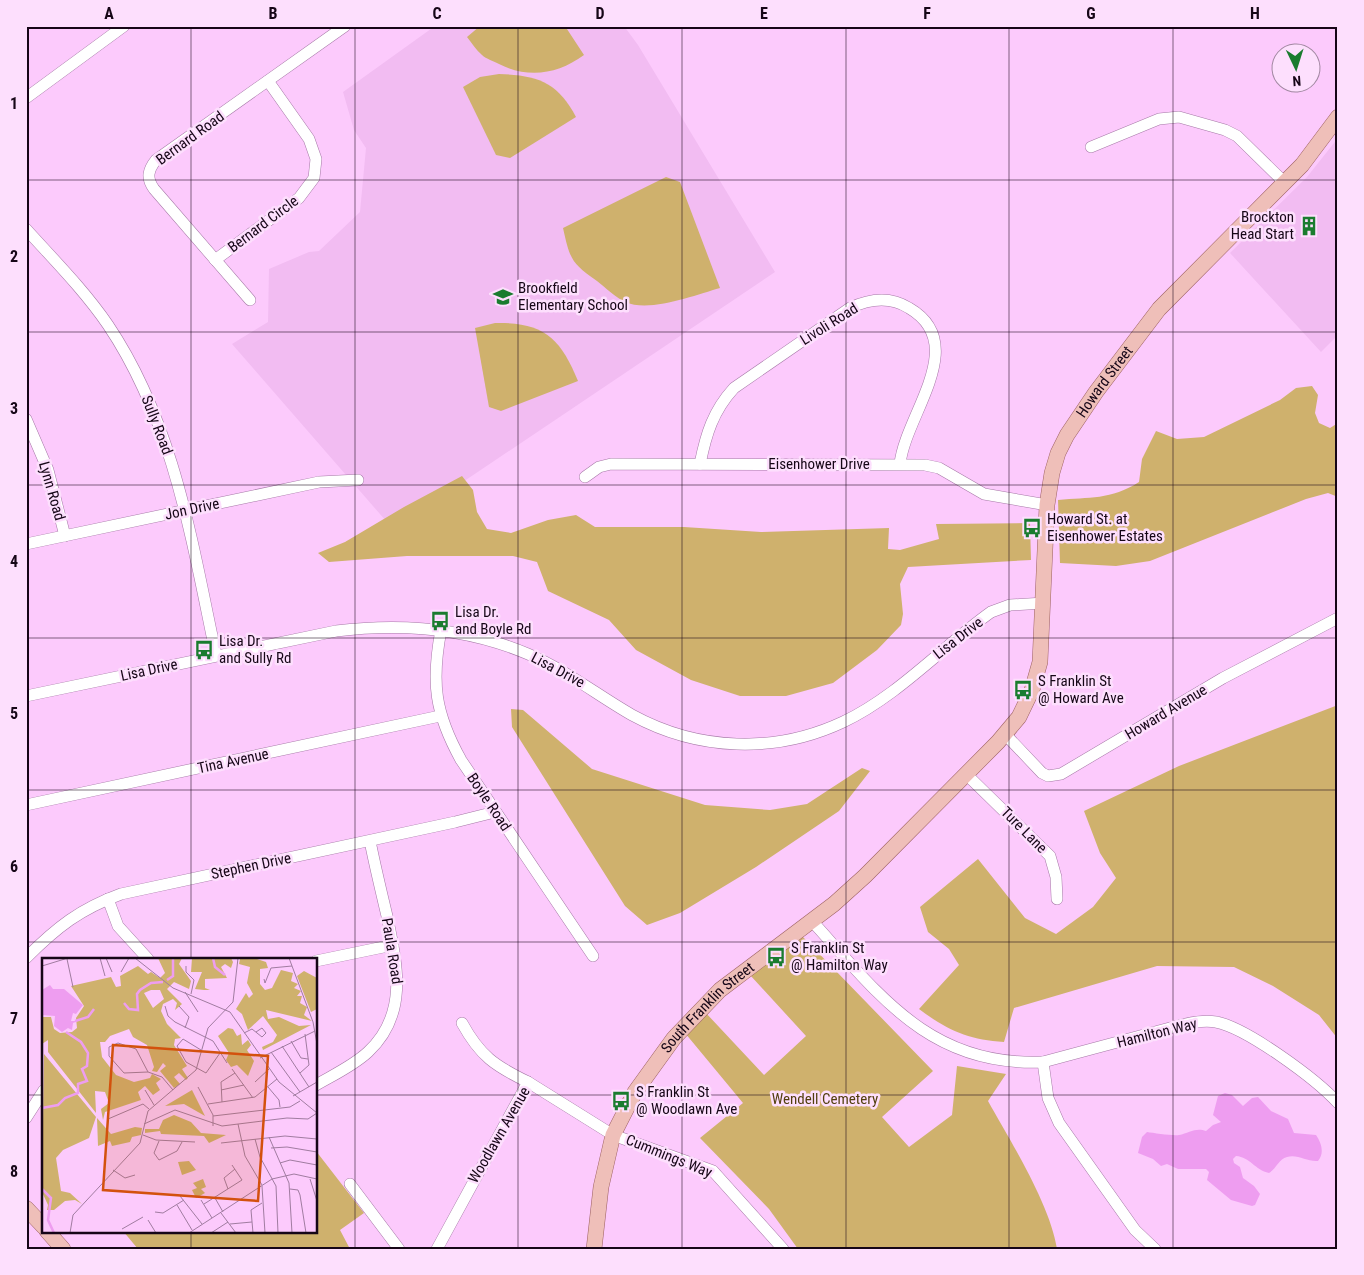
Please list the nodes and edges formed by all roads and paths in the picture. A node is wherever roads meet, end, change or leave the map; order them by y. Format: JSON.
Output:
{"nodes":[{"id":1,"x":124,"y":26,"type":"edge"},
{"id":2,"x":345,"y":26,"type":"edge"},
{"id":3,"x":268,"y":81,"type":"junction"},
{"id":4,"x":26,"y":98,"type":"edge"},
{"id":5,"x":1338,"y":117,"type":"edge"},
{"id":6,"x":1091,"y":147,"type":"dead end"},
{"id":7,"x":1285,"y":183,"type":"junction"},
{"id":8,"x":26,"y":229,"type":"edge"},
{"id":9,"x":215,"y":260,"type":"junction"},
{"id":10,"x":250,"y":300,"type":"dead end"},
{"id":11,"x":26,"y":419,"type":"edge"},
{"id":12,"x":700,"y":464,"type":"junction"},
{"id":13,"x":900,"y":464,"type":"junction"},
{"id":14,"x":585,"y":477,"type":"dead end"},
{"id":15,"x":358,"y":480,"type":"dead end"},
{"id":16,"x":1047,"y":504,"type":"junction"},
{"id":17,"x":184,"y":510,"type":"junction"},
{"id":18,"x":65,"y":536,"type":"junction"},
{"id":19,"x":26,"y":544,"type":"edge"},
{"id":20,"x":1044,"y":603,"type":"junction"},
{"id":21,"x":1338,"y":618,"type":"edge"},
{"id":22,"x":441,"y":630,"type":"junction"},
{"id":23,"x":216,"y":655,"type":"junction"},
{"id":24,"x":26,"y":696,"type":"edge"},
{"id":25,"x":440,"y":716,"type":"junction"},
{"id":26,"x":1019,"y":716,"type":"joint"},
{"id":27,"x":1006,"y":734,"type":"junction"},
{"id":28,"x":966,"y":774,"type":"junction"},
{"id":29,"x":26,"y":805,"type":"edge"},
{"id":30,"x":495,"y":812,"type":"junction"},
{"id":31,"x":370,"y":841,"type":"junction"},
{"id":32,"x":108,"y":899,"type":"junction"},
{"id":33,"x":1056,"y":899,"type":"dead end"},
{"id":34,"x":812,"y":921,"type":"junction"},
{"id":35,"x":393,"y":945,"type":"junction"},
{"id":36,"x":592,"y":956,"type":"dead end"},
{"id":37,"x":26,"y":958,"type":"edge"},
{"id":38,"x":147,"y":958,"type":"edge"},
{"id":39,"x":318,"y":961,"type":"edge"},
{"id":40,"x":462,"y":1023,"type":"dead end"},
{"id":41,"x":1043,"y":1062,"type":"junction"},
{"id":42,"x":528,"y":1082,"type":"junction"},
{"id":43,"x":318,"y":1084,"type":"edge"},
{"id":44,"x":42,"y":1095,"type":"edge"},
{"id":45,"x":1338,"y":1103,"type":"edge"},
{"id":46,"x":26,"y":1118,"type":"edge"},
{"id":47,"x":613,"y":1135,"type":"junction"},
{"id":48,"x":350,"y":1184,"type":"dead end"},
{"id":49,"x":26,"y":1208,"type":"edge"},
{"id":50,"x":42,"y":1225,"type":"edge"},
{"id":51,"x":48,"y":1232,"type":"edge"},
{"id":52,"x":63,"y":1249,"type":"edge"},
{"id":53,"x":400,"y":1249,"type":"edge"},
{"id":54,"x":437,"y":1249,"type":"edge"},
{"id":55,"x":594,"y":1249,"type":"edge"},
{"id":56,"x":783,"y":1249,"type":"edge"},
{"id":57,"x":1155,"y":1249,"type":"edge"}],
"edges":[{"from":1,"to":4,"type":"street"},
{"from":2,"to":3,"type":"street","name":"Bernard Road"},
{"from":3,"to":9,"type":"street","name":"Bernard Circle"},
{"from":3,"to":9,"type":"street","name":"Bernard Road"},
{"from":5,"to":7,"type":"main road","name":"Howard Street"},
{"from":6,"to":7,"type":"street"},
{"from":7,"to":16,"type":"main road","name":"Howard Street"},
{"from":8,"to":17,"type":"street","name":"Sully Road"},
{"from":9,"to":10,"type":"street","name":"Bernard Road"},
{"from":11,"to":18,"type":"street","name":"Lynn Road"},
{"from":12,"to":13,"type":"street","name":"Eisenhower Drive"},
{"from":12,"to":13,"type":"street","name":"Livoli Road"},
{"from":12,"to":14,"type":"street","name":"Eisenhower Drive"},
{"from":13,"to":16,"type":"street","name":"Eisenhower Drive"},
{"from":15,"to":17,"type":"street","name":"Jon Drive"},
{"from":16,"to":20,"type":"main road","name":"Howard Street"},
{"from":17,"to":18,"type":"street","name":"Jon Drive"},
{"from":17,"to":23,"type":"street","name":"Sully Road"},
{"from":18,"to":19,"type":"street","name":"Jon Drive"},
{"from":20,"to":22,"type":"street","name":"Lisa Drive"},
{"from":20,"to":26,"type":"main road","name":"Howard Street"},
{"from":21,"to":27,"type":"street","name":"Howard Avenue"},
{"from":22,"to":23,"type":"street","name":"Lisa Drive"},
{"from":22,"to":25,"type":"street","name":"Boyle Road"},
{"from":23,"to":24,"type":"street","name":"Lisa Drive"},
{"from":25,"to":29,"type":"street","name":"Tina Avenue"},
{"from":25,"to":30,"type":"street","name":"Boyle Road"},
{"from":26,"to":27,"type":"main road","name":"South Franklin Street"},
{"from":27,"to":28,"type":"main road","name":"South Franklin Street"},
{"from":28,"to":33,"type":"street","name":"Ture Lane"},
{"from":28,"to":34,"type":"main road","name":"South Franklin Street"},
{"from":30,"to":31,"type":"street","name":"Stephen Drive"},
{"from":30,"to":36,"type":"street","name":"Boyle Road"},
{"from":31,"to":32,"type":"street","name":"Stephen Drive"},
{"from":31,"to":35,"type":"street","name":"Paula Road"},
{"from":32,"to":37,"type":"street","name":"Stephen Drive"},
{"from":32,"to":38,"type":"street"},
{"from":34,"to":41,"type":"street","name":"Hamilton Way"},
{"from":34,"to":47,"type":"main road","name":"South Franklin Street"},
{"from":35,"to":39,"type":"street"},
{"from":35,"to":43,"type":"street","name":"Paula Road"},
{"from":40,"to":42,"type":"street"},
{"from":41,"to":45,"type":"street","name":"Hamilton Way"},
{"from":41,"to":57,"type":"street"},
{"from":42,"to":47,"type":"street","name":"Woodlawn Avenue"},
{"from":42,"to":54,"type":"street","name":"Woodlawn Avenue"},
{"from":44,"to":46,"type":"street"},
{"from":47,"to":55,"type":"main road","name":"South Franklin Street"},
{"from":47,"to":56,"type":"street","name":"Cummings Way"},
{"from":48,"to":53,"type":"street"},
{"from":49,"to":50,"type":"main road"},
{"from":51,"to":52,"type":"main road"}]}
